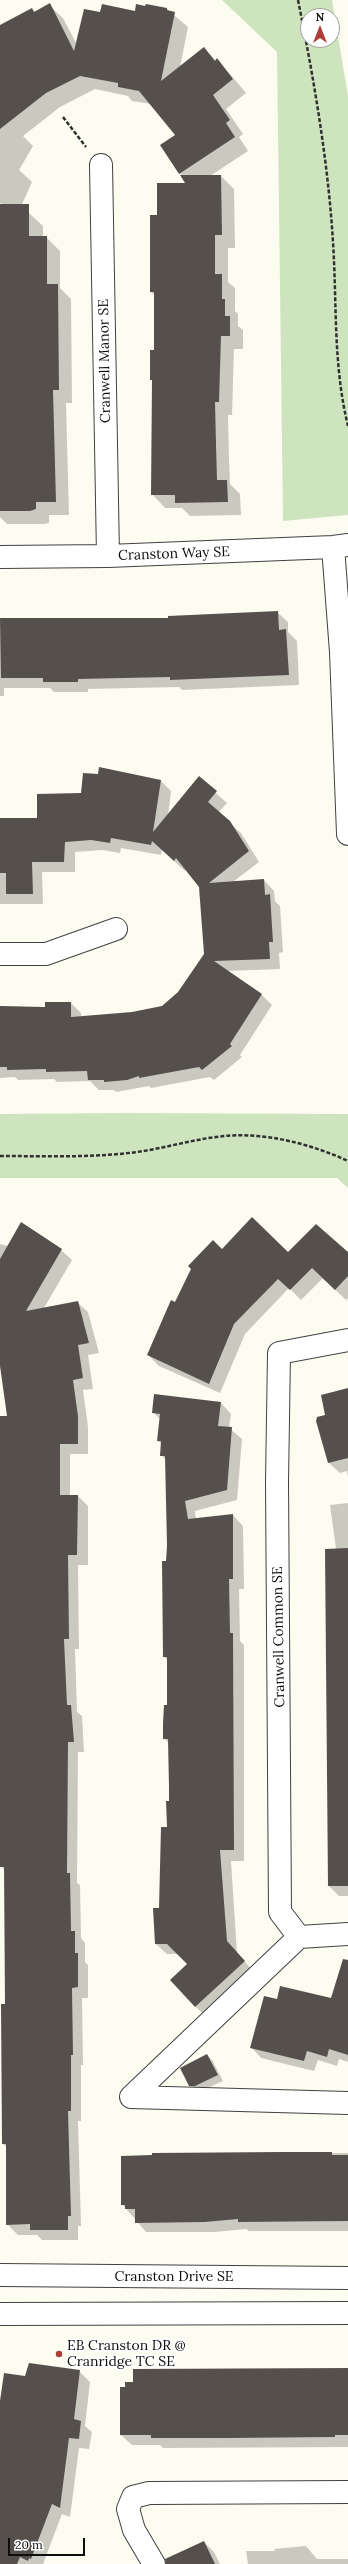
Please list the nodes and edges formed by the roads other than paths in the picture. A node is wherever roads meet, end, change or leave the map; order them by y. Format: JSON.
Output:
{"nodes":[{"id":1,"x":101,"y":165,"type":"road end"},
{"id":2,"x":341,"y":546,"type":"edge"},
{"id":3,"x":108,"y":556,"type":"junction"},
{"id":4,"x":0,"y":557,"type":"edge"},
{"id":5,"x":348,"y":834,"type":"edge"},
{"id":6,"x":116,"y":929,"type":"dead end"},
{"id":7,"x":0,"y":954,"type":"edge"},
{"id":8,"x":348,"y":1340,"type":"edge"},
{"id":9,"x":348,"y":1934,"type":"edge"},
{"id":10,"x":299,"y":1937,"type":"junction"},
{"id":11,"x":348,"y":2103,"type":"edge"},
{"id":12,"x":0,"y":2275,"type":"edge"},
{"id":13,"x":348,"y":2278,"type":"edge"},
{"id":14,"x":348,"y":2313,"type":"edge"},
{"id":15,"x":0,"y":2314,"type":"edge"},
{"id":16,"x":348,"y":2492,"type":"edge"},
{"id":17,"x":154,"y":2564,"type":"edge"}],
"edges":[{"from":1,"to":3,"type":"street","name":"Cranwell Manor SE"},
{"from":2,"to":3,"type":"street","name":"Cranston Way SE"},
{"from":2,"to":5,"type":"street"},
{"from":3,"to":4,"type":"street","name":"Cranston Way SE"},
{"from":6,"to":7,"type":"street"},
{"from":8,"to":10,"type":"street","name":"Cranwell Common SE"},
{"from":9,"to":10,"type":"street"},
{"from":10,"to":11,"type":"street"},
{"from":12,"to":13,"type":"street","name":"Cranston Drive SE"},
{"from":14,"to":15,"type":"street"},
{"from":16,"to":17,"type":"street"}]}
